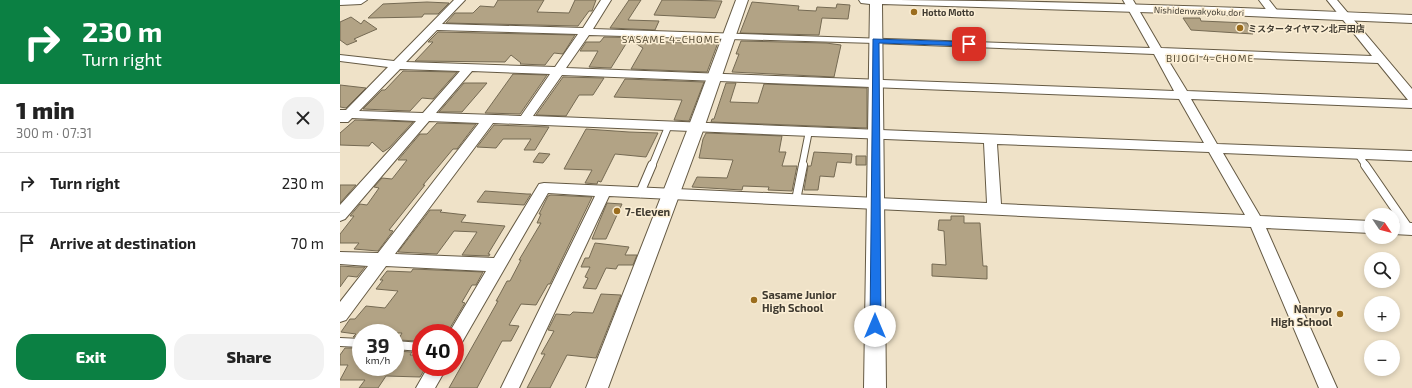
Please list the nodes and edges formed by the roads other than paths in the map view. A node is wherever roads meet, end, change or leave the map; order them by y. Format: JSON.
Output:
{"nodes":[{"id":1,"x":361,"y":0,"type":"edge"},
{"id":2,"x":460,"y":0,"type":"edge"},
{"id":3,"x":606,"y":0,"type":"edge"},
{"id":4,"x":742,"y":0,"type":"edge"},
{"id":5,"x":865,"y":0,"type":"edge"},
{"id":6,"x":876,"y":0,"type":"edge"},
{"id":7,"x":1264,"y":0,"type":"edge"},
{"id":8,"x":1332,"y":0,"type":"edge"},
{"id":9,"x":340,"y":1,"type":"edge"},
{"id":10,"x":1130,"y":4,"type":"edge"},
{"id":11,"x":1200,"y":5,"type":"edge"},
{"id":12,"x":1275,"y":14,"type":"junction"},
{"id":13,"x":1345,"y":16,"type":"junction"},
{"id":14,"x":1412,"y":19,"type":"edge"},
{"id":15,"x":434,"y":27,"type":"junction"},
{"id":16,"x":587,"y":30,"type":"junction"},
{"id":17,"x":729,"y":35,"type":"junction"},
{"id":18,"x":875,"y":40,"type":"junction"},
{"id":19,"x":1158,"y":52,"type":"junction"},
{"id":20,"x":340,"y":58,"type":"edge"},
{"id":21,"x":1381,"y":60,"type":"junction"},
{"id":22,"x":397,"y":65,"type":"junction"},
{"id":23,"x":469,"y":68,"type":"junction"},
{"id":24,"x":559,"y":72,"type":"junction"},
{"id":25,"x":715,"y":76,"type":"junction"},
{"id":26,"x":875,"y":83,"type":"junction"},
{"id":27,"x":1183,"y":95,"type":"junction"},
{"id":28,"x":1412,"y":97,"type":"edge"},
{"id":29,"x":1412,"y":104,"type":"edge"},
{"id":30,"x":343,"y":117,"type":"edge"},
{"id":31,"x":426,"y":117,"type":"junction"},
{"id":32,"x":489,"y":119,"type":"junction"},
{"id":33,"x":524,"y":120,"type":"junction"},
{"id":34,"x":668,"y":127,"type":"junction"},
{"id":35,"x":696,"y":128,"type":"junction"},
{"id":36,"x":809,"y":131,"type":"junction"},
{"id":37,"x":876,"y":135,"type":"junction"},
{"id":38,"x":990,"y":139,"type":"junction"},
{"id":39,"x":1213,"y":148,"type":"junction"},
{"id":40,"x":1358,"y":154,"type":"junction"},
{"id":41,"x":1412,"y":156,"type":"edge"},
{"id":42,"x":604,"y":192,"type":"junction"},
{"id":43,"x":640,"y":192,"type":"junction"},
{"id":44,"x":671,"y":194,"type":"junction"},
{"id":45,"x":796,"y":200,"type":"junction"},
{"id":46,"x":876,"y":203,"type":"junction"},
{"id":47,"x":994,"y":209,"type":"junction"},
{"id":48,"x":340,"y":215,"type":"edge"},
{"id":49,"x":1256,"y":222,"type":"junction"},
{"id":50,"x":1364,"y":227,"type":"edge"},
{"id":51,"x":1400,"y":228,"type":"edge"},
{"id":52,"x":1411,"y":229,"type":"edge"},
{"id":53,"x":340,"y":258,"type":"edge"},
{"id":54,"x":381,"y":260,"type":"junction"},
{"id":55,"x":498,"y":265,"type":"junction"},
{"id":56,"x":340,"y":316,"type":"edge"},
{"id":57,"x":463,"y":324,"type":"edge"},
{"id":58,"x":340,"y":342,"type":"edge"},
{"id":59,"x":352,"y":343,"type":"edge"},
{"id":60,"x":432,"y":376,"type":"edge"},
{"id":61,"x":425,"y":388,"type":"edge"},
{"id":62,"x":510,"y":388,"type":"edge"},
{"id":63,"x":597,"y":388,"type":"edge"},
{"id":64,"x":875,"y":388,"type":"edge"},
{"id":65,"x":1328,"y":388,"type":"edge"}],
"edges":[{"from":1,"to":9,"type":"street"},
{"from":2,"to":15,"type":"street"},
{"from":3,"to":16,"type":"street"},
{"from":4,"to":17,"type":"street"},
{"from":5,"to":6,"type":"street","name":"Nishidenwakyoku dori"},
{"from":6,"to":10,"type":"street","name":"Nishidenwakyoku dori"},
{"from":6,"to":18,"type":"street"},
{"from":7,"to":12,"type":"street"},
{"from":8,"to":13,"type":"street"},
{"from":10,"to":11,"type":"street","name":"Nishidenwakyoku dori"},
{"from":10,"to":19,"type":"street"},
{"from":11,"to":12,"type":"street","name":"Nishidenwakyoku dori"},
{"from":12,"to":13,"type":"street","name":"Nishidenwakyoku dori"},
{"from":13,"to":14,"type":"street","name":"Nishidenwakyoku dori"},
{"from":13,"to":21,"type":"street"},
{"from":15,"to":16,"type":"street"},
{"from":15,"to":22,"type":"street"},
{"from":16,"to":17,"type":"street"},
{"from":16,"to":24,"type":"street"},
{"from":17,"to":18,"type":"street"},
{"from":17,"to":25,"type":"street"},
{"from":18,"to":19,"type":"street"},
{"from":18,"to":26,"type":"street"},
{"from":19,"to":21,"type":"street"},
{"from":19,"to":27,"type":"street"},
{"from":20,"to":22,"type":"street"},
{"from":21,"to":28,"type":"street"},
{"from":22,"to":23,"type":"street"},
{"from":22,"to":30,"type":"street"},
{"from":23,"to":24,"type":"street"},
{"from":23,"to":31,"type":"street"},
{"from":24,"to":25,"type":"street"},
{"from":24,"to":33,"type":"street"},
{"from":25,"to":26,"type":"street"},
{"from":25,"to":35,"type":"street"},
{"from":26,"to":27,"type":"street"},
{"from":26,"to":37,"type":"street"},
{"from":27,"to":29,"type":"street"},
{"from":27,"to":39,"type":"street"},
{"from":30,"to":31,"type":"street"},
{"from":31,"to":32,"type":"street"},
{"from":31,"to":48,"type":"street"},
{"from":32,"to":33,"type":"street"},
{"from":32,"to":54,"type":"street"},
{"from":33,"to":34,"type":"street"},
{"from":34,"to":35,"type":"street"},
{"from":34,"to":43,"type":"lane"},
{"from":35,"to":36,"type":"street"},
{"from":35,"to":44,"type":"street"},
{"from":36,"to":37,"type":"street"},
{"from":36,"to":45,"type":"lane"},
{"from":37,"to":38,"type":"street"},
{"from":37,"to":46,"type":"street"},
{"from":38,"to":39,"type":"street"},
{"from":38,"to":47,"type":"street"},
{"from":39,"to":40,"type":"street"},
{"from":39,"to":49,"type":"street"},
{"from":40,"to":41,"type":"street"},
{"from":40,"to":52,"type":"lane"},
{"from":42,"to":43,"type":"street"},
{"from":42,"to":55,"type":"street"},
{"from":42,"to":62,"type":"street"},
{"from":43,"to":44,"type":"street"},
{"from":44,"to":45,"type":"street"},
{"from":44,"to":63,"type":"street"},
{"from":45,"to":46,"type":"street"},
{"from":46,"to":47,"type":"street"},
{"from":46,"to":64,"type":"street"},
{"from":47,"to":49,"type":"street"},
{"from":49,"to":50,"type":"street"},
{"from":49,"to":65,"type":"street"},
{"from":51,"to":52,"type":"street"},
{"from":53,"to":54,"type":"street"},
{"from":54,"to":55,"type":"street"},
{"from":54,"to":56,"type":"street"},
{"from":55,"to":57,"type":"street"},
{"from":58,"to":59,"type":"lane"},
{"from":60,"to":61,"type":"street"}]}
